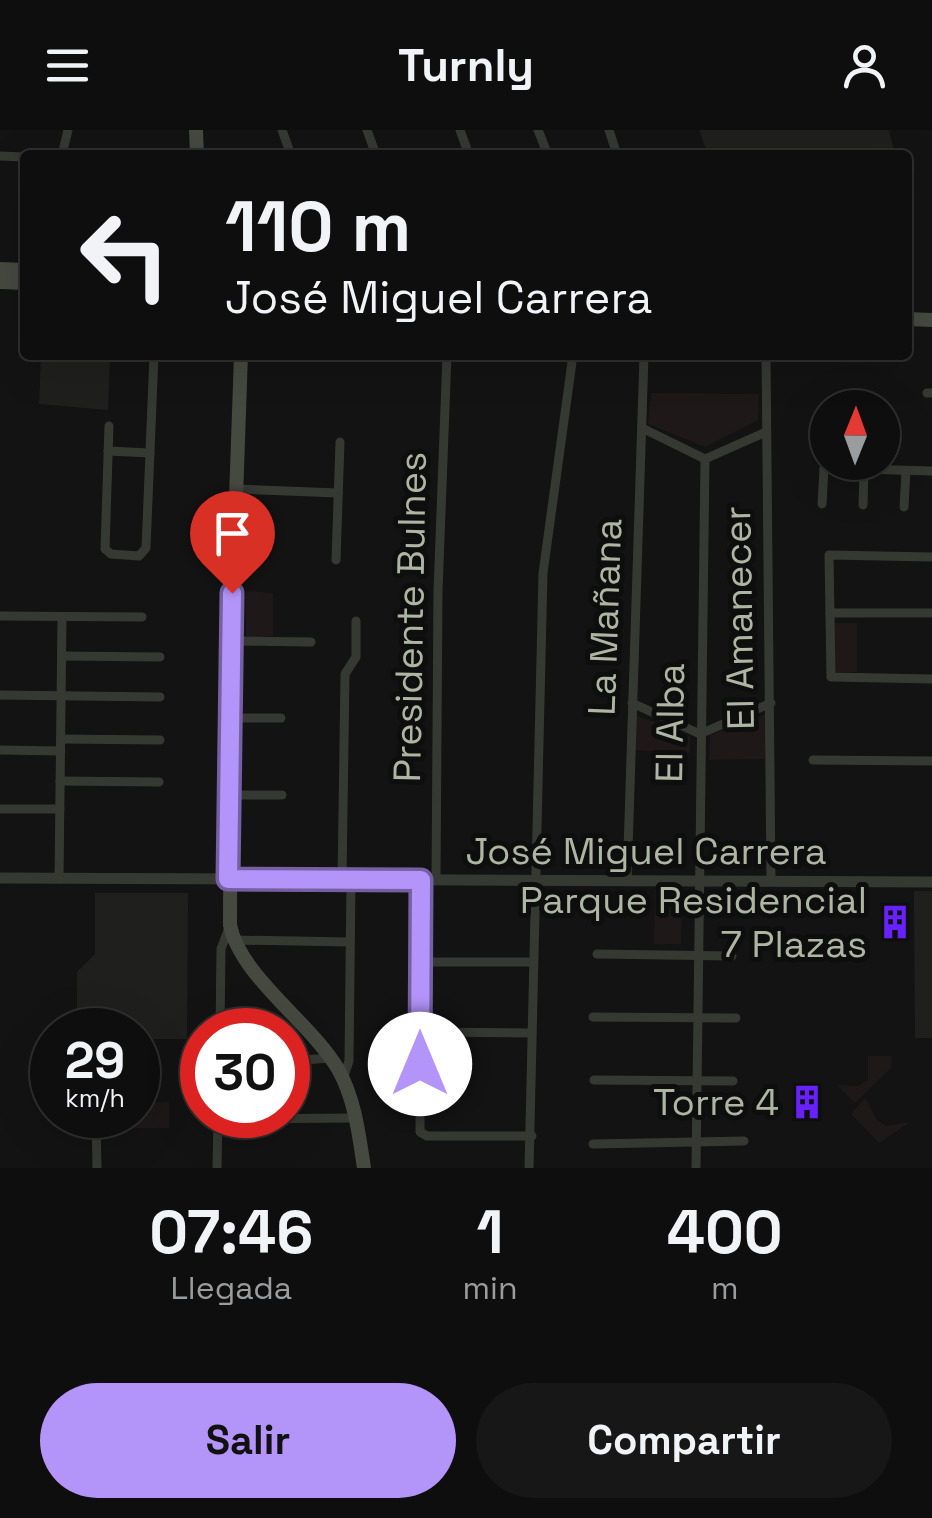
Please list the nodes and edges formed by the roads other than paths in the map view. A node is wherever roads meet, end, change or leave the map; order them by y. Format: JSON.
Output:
{"nodes":[{"id":1,"x":154,"y":360,"type":"edge"},
{"id":2,"x":241,"y":360,"type":"edge"},
{"id":3,"x":448,"y":360,"type":"edge"},
{"id":4,"x":573,"y":360,"type":"edge"},
{"id":5,"x":644,"y":360,"type":"edge"},
{"id":6,"x":766,"y":360,"type":"edge"},
{"id":7,"x":109,"y":426,"type":"dead end"},
{"id":8,"x":642,"y":428,"type":"junction"},
{"id":9,"x":766,"y":432,"type":"junction"},
{"id":10,"x":340,"y":442,"type":"dead end"},
{"id":11,"x":108,"y":451,"type":"junction"},
{"id":12,"x":150,"y":453,"type":"junction"},
{"id":13,"x":704,"y":459,"type":"junction"},
{"id":14,"x":900,"y":471,"type":"edge"},
{"id":15,"x":906,"y":471,"type":"junction"},
{"id":16,"x":932,"y":472,"type":"edge"},
{"id":17,"x":823,"y":480,"type":"edge"},
{"id":18,"x":864,"y":480,"type":"edge"},
{"id":19,"x":235,"y":488,"type":"junction"},
{"id":20,"x":338,"y":493,"type":"junction"},
{"id":21,"x":822,"y":504,"type":"dead end"},
{"id":22,"x":863,"y":505,"type":"dead end"},
{"id":23,"x":904,"y":507,"type":"dead end"},
{"id":24,"x":932,"y":557,"type":"edge"},
{"id":25,"x":336,"y":560,"type":"dead end"},
{"id":26,"x":830,"y":613,"type":"junction"},
{"id":27,"x":932,"y":613,"type":"edge"},
{"id":28,"x":0,"y":616,"type":"edge"},
{"id":29,"x":62,"y":616,"type":"junction"},
{"id":30,"x":142,"y":618,"type":"dead end"},
{"id":31,"x":356,"y":621,"type":"dead end"},
{"id":32,"x":230,"y":642,"type":"junction"},
{"id":33,"x":311,"y":642,"type":"dead end"},
{"id":34,"x":62,"y":656,"type":"junction"},
{"id":35,"x":160,"y":657,"type":"dead end"},
{"id":36,"x":932,"y":678,"type":"edge"},
{"id":37,"x":0,"y":695,"type":"edge"},
{"id":38,"x":61,"y":696,"type":"junction"},
{"id":39,"x":160,"y":697,"type":"dead end"},
{"id":40,"x":632,"y":702,"type":"junction"},
{"id":41,"x":771,"y":703,"type":"junction"},
{"id":42,"x":230,"y":718,"type":"junction"},
{"id":43,"x":281,"y":718,"type":"dead end"},
{"id":44,"x":700,"y":734,"type":"junction"},
{"id":45,"x":61,"y":739,"type":"junction"},
{"id":46,"x":160,"y":740,"type":"dead end"},
{"id":47,"x":0,"y":750,"type":"edge"},
{"id":48,"x":60,"y":751,"type":"junction"},
{"id":49,"x":813,"y":760,"type":"dead end"},
{"id":50,"x":932,"y":761,"type":"edge"},
{"id":51,"x":60,"y":782,"type":"junction"},
{"id":52,"x":158,"y":782,"type":"dead end"},
{"id":53,"x":230,"y":795,"type":"junction"},
{"id":54,"x":282,"y":795,"type":"dead end"},
{"id":55,"x":0,"y":809,"type":"edge"},
{"id":56,"x":60,"y":809,"type":"junction"},
{"id":57,"x":0,"y":878,"type":"edge"},
{"id":58,"x":59,"y":878,"type":"junction"},
{"id":59,"x":228,"y":879,"type":"junction"},
{"id":60,"x":346,"y":880,"type":"junction"},
{"id":61,"x":421,"y":880,"type":"junction"},
{"id":62,"x":436,"y":880,"type":"junction"},
{"id":63,"x":539,"y":880,"type":"junction"},
{"id":64,"x":627,"y":880,"type":"junction"},
{"id":65,"x":698,"y":881,"type":"junction"},
{"id":66,"x":771,"y":881,"type":"junction"},
{"id":67,"x":932,"y":882,"type":"edge"},
{"id":68,"x":232,"y":932,"type":"junction"},
{"id":69,"x":350,"y":942,"type":"junction"},
{"id":70,"x":597,"y":954,"type":"dead end"},
{"id":71,"x":697,"y":955,"type":"junction"},
{"id":72,"x":732,"y":956,"type":"dead end"},
{"id":73,"x":420,"y":962,"type":"junction"},
{"id":74,"x":532,"y":962,"type":"junction"},
{"id":75,"x":220,"y":1008,"type":"edge"},
{"id":76,"x":593,"y":1016,"type":"dead end"},
{"id":77,"x":697,"y":1017,"type":"junction"},
{"id":78,"x":736,"y":1018,"type":"dead end"},
{"id":79,"x":420,"y":1032,"type":"junction"},
{"id":80,"x":532,"y":1033,"type":"junction"},
{"id":81,"x":331,"y":1058,"type":"junction"},
{"id":82,"x":310,"y":1059,"type":"edge"},
{"id":83,"x":344,"y":1079,"type":"junction"},
{"id":84,"x":594,"y":1080,"type":"dead end"},
{"id":85,"x":696,"y":1080,"type":"junction"},
{"id":86,"x":734,"y":1081,"type":"dead end"},
{"id":87,"x":310,"y":1118,"type":"edge"},
{"id":88,"x":356,"y":1118,"type":"junction"},
{"id":89,"x":532,"y":1136,"type":"junction"},
{"id":90,"x":96,"y":1138,"type":"edge"},
{"id":91,"x":218,"y":1138,"type":"edge"},
{"id":92,"x":744,"y":1142,"type":"dead end"},
{"id":93,"x":593,"y":1144,"type":"dead end"},
{"id":94,"x":696,"y":1144,"type":"junction"},
{"id":95,"x":97,"y":1168,"type":"edge"},
{"id":96,"x":217,"y":1168,"type":"edge"},
{"id":97,"x":364,"y":1168,"type":"edge"},
{"id":98,"x":530,"y":1168,"type":"edge"},
{"id":99,"x":696,"y":1168,"type":"edge"}],
"edges":[{"from":1,"to":12,"type":"street"},
{"from":2,"to":19,"type":"main road"},
{"from":3,"to":62,"type":"street","name":"Presidente Bulnes"},
{"from":4,"to":63,"type":"street"},
{"from":5,"to":8,"type":"street","name":"La Mañana"},
{"from":6,"to":9,"type":"street","name":"El Amanecer"},
{"from":7,"to":11,"type":"street"},
{"from":8,"to":13,"type":"street"},
{"from":8,"to":40,"type":"street","name":"La Mañana"},
{"from":9,"to":13,"type":"street"},
{"from":9,"to":41,"type":"street","name":"El Amanecer"},
{"from":10,"to":20,"type":"street"},
{"from":11,"to":12,"type":"street"},
{"from":11,"to":12,"type":"street"},
{"from":13,"to":44,"type":"street","name":"El Alba"},
{"from":14,"to":15,"type":"street"},
{"from":15,"to":16,"type":"street"},
{"from":15,"to":23,"type":"street"},
{"from":17,"to":21,"type":"street"},
{"from":18,"to":22,"type":"street"},
{"from":19,"to":20,"type":"street"},
{"from":19,"to":32,"type":"main road"},
{"from":20,"to":25,"type":"street"},
{"from":24,"to":26,"type":"street"},
{"from":26,"to":27,"type":"street"},
{"from":26,"to":36,"type":"street"},
{"from":28,"to":29,"type":"street"},
{"from":29,"to":30,"type":"street"},
{"from":29,"to":34,"type":"street"},
{"from":31,"to":60,"type":"street"},
{"from":32,"to":33,"type":"street"},
{"from":32,"to":42,"type":"main road"},
{"from":34,"to":35,"type":"street"},
{"from":34,"to":38,"type":"street"},
{"from":37,"to":38,"type":"street"},
{"from":38,"to":39,"type":"street"},
{"from":38,"to":45,"type":"street"},
{"from":40,"to":44,"type":"street"},
{"from":40,"to":64,"type":"street","name":"La Mañana"},
{"from":41,"to":44,"type":"street"},
{"from":41,"to":66,"type":"street","name":"El Amanecer"},
{"from":42,"to":43,"type":"street"},
{"from":42,"to":53,"type":"main road"},
{"from":44,"to":65,"type":"street","name":"El Alba"},
{"from":45,"to":46,"type":"street"},
{"from":45,"to":48,"type":"street"},
{"from":47,"to":48,"type":"street"},
{"from":48,"to":51,"type":"street"},
{"from":49,"to":50,"type":"street"},
{"from":51,"to":52,"type":"street"},
{"from":51,"to":56,"type":"street"},
{"from":53,"to":54,"type":"street"},
{"from":53,"to":59,"type":"main road"},
{"from":55,"to":56,"type":"street"},
{"from":56,"to":58,"type":"street"},
{"from":57,"to":58,"type":"street","name":"José Miguel Carrera"},
{"from":58,"to":59,"type":"street","name":"José Miguel Carrera"},
{"from":59,"to":60,"type":"street","name":"José Miguel Carrera"},
{"from":59,"to":68,"type":"main road"},
{"from":60,"to":61,"type":"street","name":"José Miguel Carrera"},
{"from":60,"to":69,"type":"street"},
{"from":61,"to":62,"type":"street","name":"José Miguel Carrera"},
{"from":61,"to":73,"type":"street"},
{"from":62,"to":63,"type":"street","name":"José Miguel Carrera"},
{"from":63,"to":64,"type":"street","name":"José Miguel Carrera"},
{"from":63,"to":74,"type":"street"},
{"from":64,"to":65,"type":"street","name":"José Miguel Carrera"},
{"from":65,"to":66,"type":"street","name":"José Miguel Carrera"},
{"from":65,"to":71,"type":"street","name":"El Alba"},
{"from":66,"to":67,"type":"street","name":"José Miguel Carrera"},
{"from":68,"to":69,"type":"street"},
{"from":68,"to":75,"type":"street"},
{"from":68,"to":81,"type":"main road"},
{"from":69,"to":83,"type":"street"},
{"from":70,"to":71,"type":"street"},
{"from":71,"to":72,"type":"street"},
{"from":71,"to":77,"type":"street","name":"El Alba"},
{"from":73,"to":74,"type":"street"},
{"from":73,"to":79,"type":"street"},
{"from":74,"to":80,"type":"street"},
{"from":76,"to":77,"type":"street"},
{"from":77,"to":78,"type":"street"},
{"from":77,"to":85,"type":"street","name":"El Alba"},
{"from":79,"to":80,"type":"street"},
{"from":79,"to":89,"type":"street"},
{"from":80,"to":89,"type":"street"},
{"from":81,"to":82,"type":"street"},
{"from":81,"to":83,"type":"main road"},
{"from":83,"to":88,"type":"main road"},
{"from":84,"to":85,"type":"street"},
{"from":85,"to":86,"type":"street"},
{"from":85,"to":94,"type":"street","name":"El Alba"},
{"from":87,"to":88,"type":"street"},
{"from":88,"to":97,"type":"main road"},
{"from":89,"to":98,"type":"street"},
{"from":90,"to":95,"type":"street"},
{"from":91,"to":96,"type":"street"},
{"from":92,"to":94,"type":"street"},
{"from":93,"to":94,"type":"street"},
{"from":94,"to":99,"type":"street","name":"El Alba"}]}
